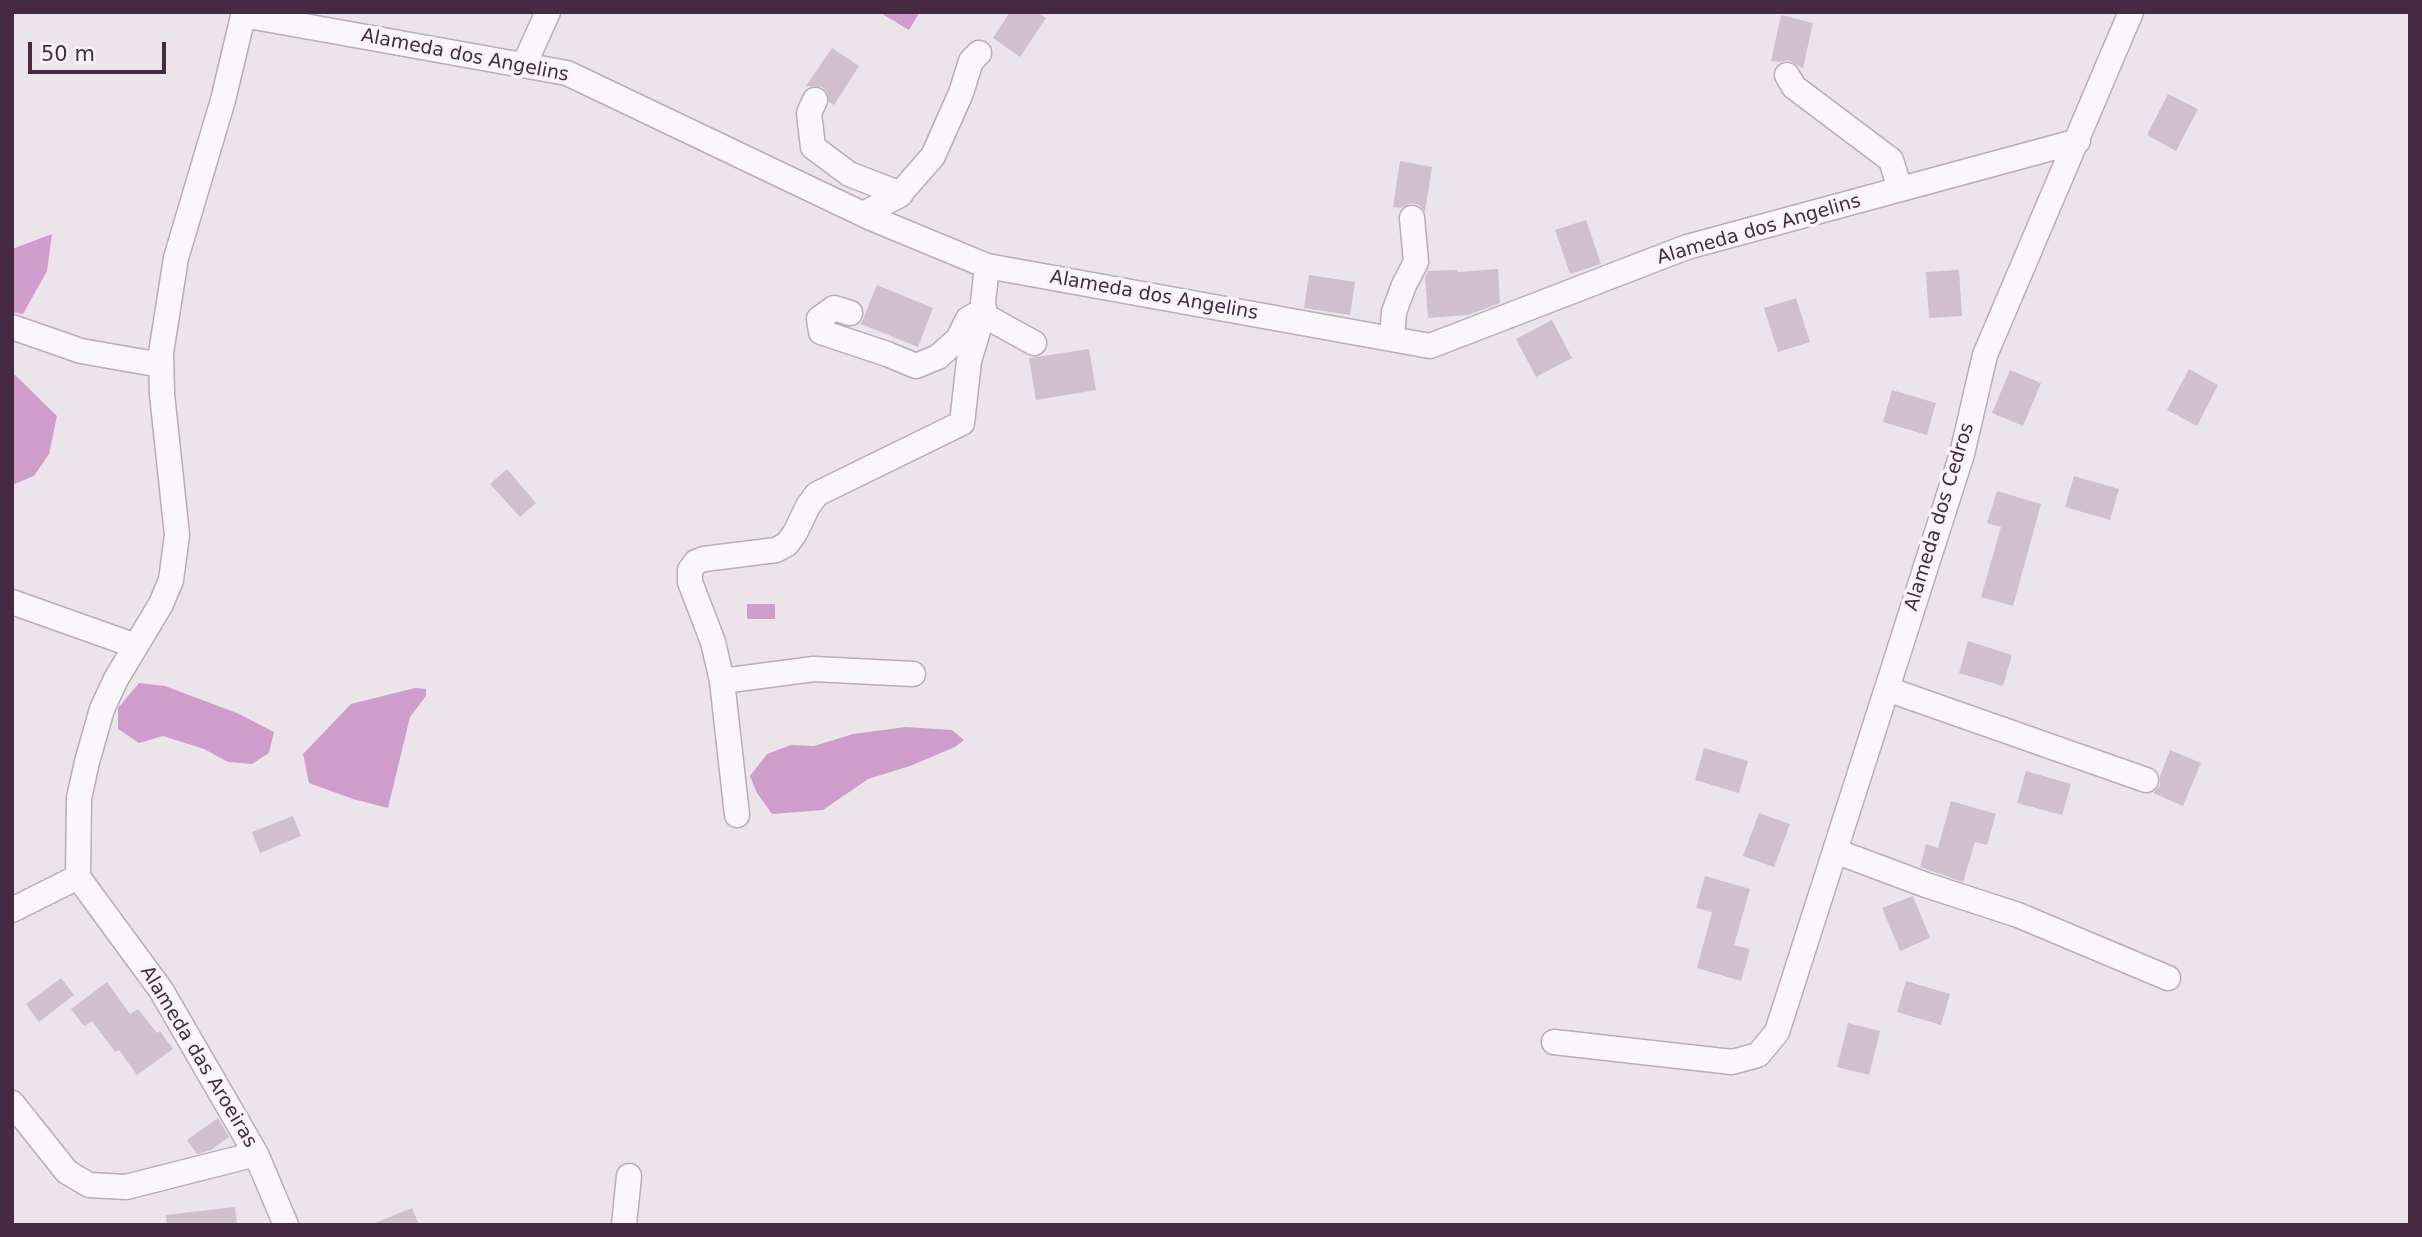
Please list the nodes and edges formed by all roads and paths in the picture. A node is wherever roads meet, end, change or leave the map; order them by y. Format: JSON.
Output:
{"nodes":[{"id":1,"x":548,"y":12,"type":"edge"},
{"id":2,"x":2131,"y":12,"type":"edge"},
{"id":3,"x":244,"y":14,"type":"edge"},
{"id":4,"x":979,"y":53,"type":"dead end"},
{"id":5,"x":524,"y":65,"type":"junction"},
{"id":6,"x":1787,"y":75,"type":"dead end"},
{"id":7,"x":816,"y":100,"type":"dead end"},
{"id":8,"x":2078,"y":141,"type":"junction"},
{"id":9,"x":1900,"y":189,"type":"junction"},
{"id":10,"x":901,"y":194,"type":"junction"},
{"id":11,"x":863,"y":214,"type":"junction"},
{"id":12,"x":1412,"y":218,"type":"dead end"},
{"id":13,"x":987,"y":266,"type":"junction"},
{"id":14,"x":984,"y":311,"type":"junction"},
{"id":15,"x":850,"y":313,"type":"dead end"},
{"id":16,"x":12,"y":327,"type":"edge"},
{"id":17,"x":1392,"y":339,"type":"junction"},
{"id":18,"x":1034,"y":343,"type":"dead end"},
{"id":19,"x":161,"y":365,"type":"junction"},
{"id":20,"x":12,"y":602,"type":"edge"},
{"id":21,"x":136,"y":646,"type":"junction"},
{"id":22,"x":914,"y":674,"type":"dead end"},
{"id":23,"x":722,"y":681,"type":"junction"},
{"id":24,"x":1887,"y":689,"type":"junction"},
{"id":25,"x":2146,"y":780,"type":"dead end"},
{"id":26,"x":737,"y":815,"type":"dead end"},
{"id":27,"x":1835,"y":851,"type":"junction"},
{"id":28,"x":78,"y":877,"type":"junction"},
{"id":29,"x":12,"y":911,"type":"edge"},
{"id":30,"x":2168,"y":978,"type":"dead end"},
{"id":31,"x":1554,"y":1042,"type":"dead end"},
{"id":32,"x":12,"y":1103,"type":"edge"},
{"id":33,"x":256,"y":1154,"type":"junction"},
{"id":34,"x":629,"y":1176,"type":"dead end"},
{"id":35,"x":286,"y":1225,"type":"edge"},
{"id":36,"x":624,"y":1225,"type":"edge"}],
"edges":[{"from":1,"to":5,"type":"street"},
{"from":2,"to":8,"type":"street","name":"Alameda dos Cedros"},
{"from":3,"to":5,"type":"street","name":"Alameda dos Angelins"},
{"from":3,"to":19,"type":"street"},
{"from":4,"to":10,"type":"street"},
{"from":5,"to":11,"type":"street","name":"Alameda dos Angelins"},
{"from":6,"to":9,"type":"street"},
{"from":7,"to":10,"type":"street"},
{"from":8,"to":9,"type":"street","name":"Alameda dos Angelins"},
{"from":8,"to":24,"type":"street","name":"Alameda dos Cedros"},
{"from":9,"to":17,"type":"street","name":"Alameda dos Angelins"},
{"from":10,"to":11,"type":"street"},
{"from":11,"to":13,"type":"street","name":"Alameda dos Angelins"},
{"from":12,"to":17,"type":"street"},
{"from":13,"to":14,"type":"street"},
{"from":13,"to":17,"type":"street","name":"Alameda dos Angelins"},
{"from":14,"to":15,"type":"street"},
{"from":14,"to":18,"type":"street"},
{"from":14,"to":23,"type":"street"},
{"from":16,"to":19,"type":"street"},
{"from":19,"to":21,"type":"street"},
{"from":20,"to":21,"type":"street"},
{"from":21,"to":28,"type":"street"},
{"from":22,"to":23,"type":"street"},
{"from":23,"to":26,"type":"street"},
{"from":24,"to":25,"type":"street"},
{"from":24,"to":27,"type":"street","name":"Alameda dos Cedros"},
{"from":27,"to":30,"type":"street"},
{"from":27,"to":31,"type":"street","name":"Alameda dos Cedros"},
{"from":28,"to":29,"type":"street"},
{"from":28,"to":33,"type":"street","name":"Alameda das Aroeiras"},
{"from":32,"to":33,"type":"street"},
{"from":33,"to":35,"type":"street","name":"Alameda das Aroeiras"},
{"from":34,"to":36,"type":"street"}]}
